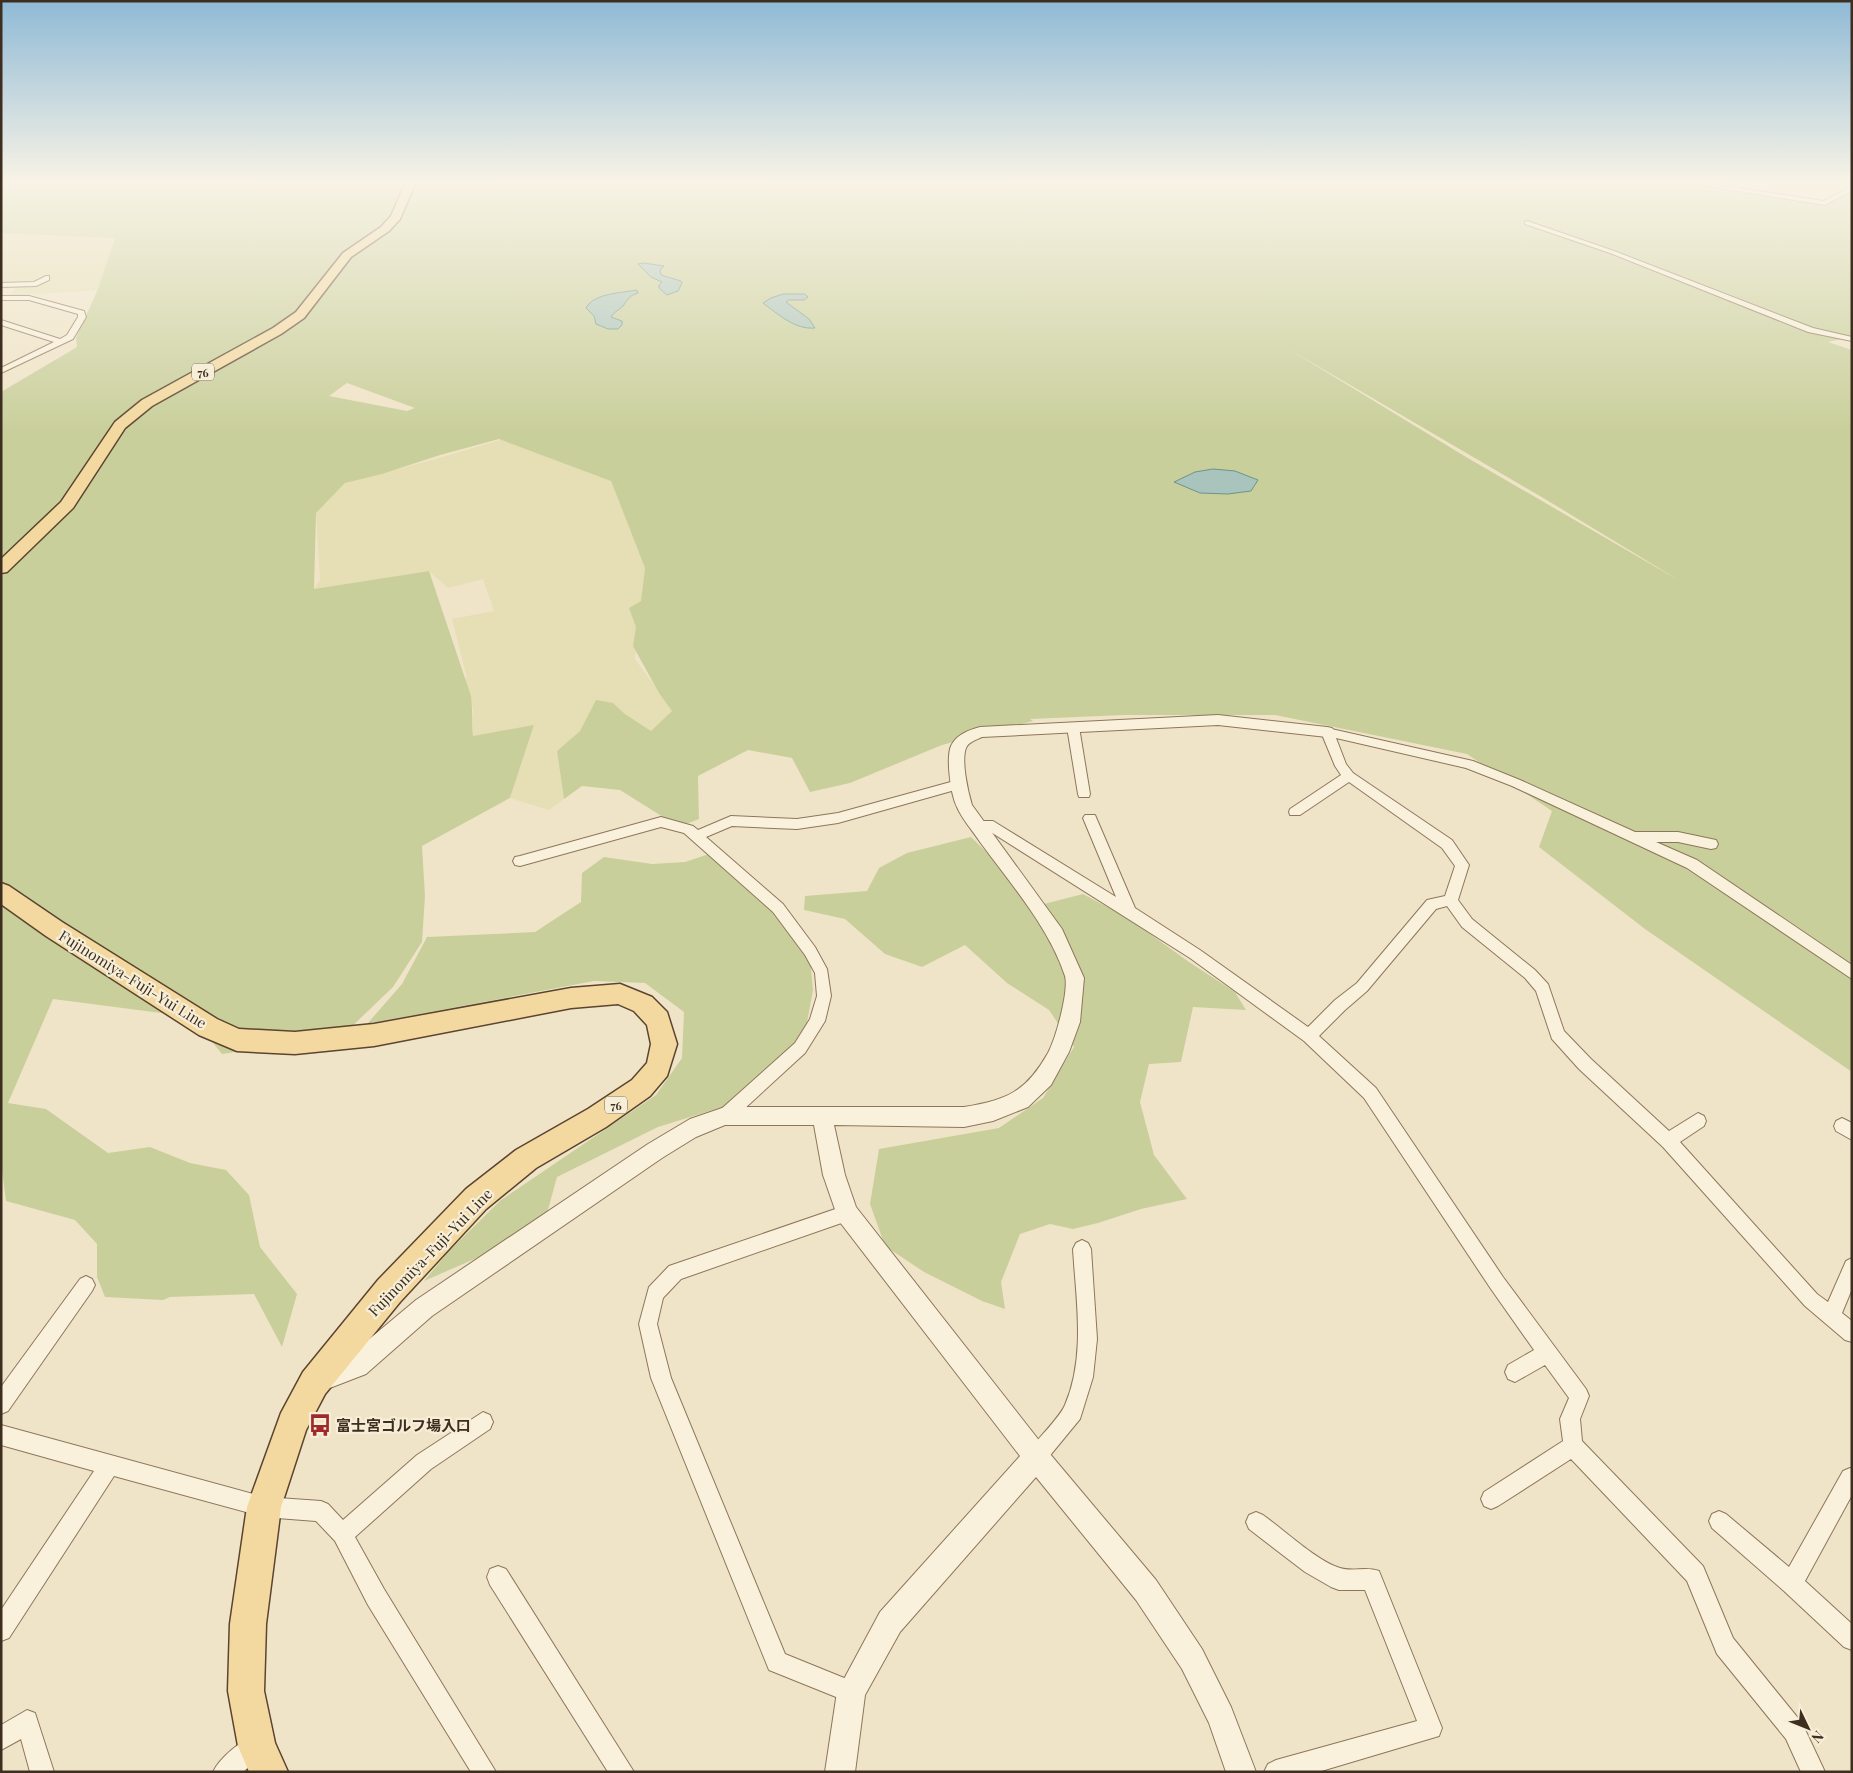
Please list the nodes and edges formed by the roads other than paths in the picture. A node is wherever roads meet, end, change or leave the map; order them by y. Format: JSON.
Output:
{"nodes":[{"id":1,"x":336,"y":267,"type":"edge"},
{"id":2,"x":1650,"y":267,"type":"edge"},
{"id":3,"x":46,"y":278,"type":"dead end"},
{"id":4,"x":1,"y":285,"type":"edge"},
{"id":5,"x":1,"y":298,"type":"edge"},
{"id":6,"x":2,"y":322,"type":"edge"},
{"id":7,"x":1852,"y":339,"type":"edge"},
{"id":8,"x":62,"y":342,"type":"junction"},
{"id":9,"x":1,"y":358,"type":"edge"},
{"id":10,"x":16,"y":363,"type":"junction"},
{"id":11,"x":1,"y":371,"type":"edge"},
{"id":12,"x":1,"y":568,"type":"edge"},
{"id":13,"x":1073,"y":727,"type":"junction"},
{"id":14,"x":1327,"y":732,"type":"junction"},
{"id":15,"x":1349,"y":776,"type":"junction"},
{"id":16,"x":958,"y":785,"type":"junction"},
{"id":17,"x":1084,"y":794,"type":"dead end"},
{"id":18,"x":1296,"y":812,"type":"dead end"},
{"id":19,"x":1090,"y":818,"type":"dead end"},
{"id":20,"x":975,"y":824,"type":"junction"},
{"id":21,"x":697,"y":836,"type":"junction"},
{"id":22,"x":1631,"y":837,"type":"junction"},
{"id":23,"x":1711,"y":844,"type":"dead end"},
{"id":24,"x":520,"y":862,"type":"dead end"},
{"id":25,"x":1,"y":892,"type":"edge"},
{"id":26,"x":1451,"y":900,"type":"junction"},
{"id":27,"x":1130,"y":912,"type":"junction"},
{"id":28,"x":1852,"y":973,"type":"edge"},
{"id":29,"x":1309,"y":1036,"type":"junction"},
{"id":30,"x":822,"y":1115,"type":"junction"},
{"id":31,"x":725,"y":1116,"type":"junction"},
{"id":32,"x":1698,"y":1121,"type":"dead end"},
{"id":33,"x":1668,"y":1141,"type":"junction"},
{"id":34,"x":847,"y":1213,"type":"junction"},
{"id":35,"x":1082,"y":1249,"type":"dead end"},
{"id":36,"x":1852,"y":1267,"type":"edge"},
{"id":37,"x":86,"y":1285,"type":"dead end"},
{"id":38,"x":1830,"y":1316,"type":"junction"},
{"id":39,"x":1852,"y":1333,"type":"edge"},
{"id":40,"x":1548,"y":1353,"type":"junction"},
{"id":41,"x":1515,"y":1372,"type":"dead end"},
{"id":42,"x":314,"y":1383,"type":"junction"},
{"id":43,"x":1,"y":1404,"type":"edge"},
{"id":44,"x":483,"y":1422,"type":"dead end"},
{"id":45,"x":1,"y":1435,"type":"edge"},
{"id":46,"x":1573,"y":1446,"type":"junction"},
{"id":47,"x":1036,"y":1457,"type":"junction"},
{"id":48,"x":110,"y":1465,"type":"junction"},
{"id":49,"x":1852,"y":1479,"type":"edge"},
{"id":50,"x":1491,"y":1499,"type":"dead end"},
{"id":51,"x":264,"y":1507,"type":"junction"},
{"id":52,"x":1720,"y":1521,"type":"dead end"},
{"id":53,"x":1256,"y":1522,"type":"dead end"},
{"id":54,"x":342,"y":1534,"type":"junction"},
{"id":55,"x":498,"y":1577,"type":"dead end"},
{"id":56,"x":1792,"y":1583,"type":"junction"},
{"id":57,"x":1,"y":1630,"type":"edge"},
{"id":58,"x":1852,"y":1639,"type":"edge"},
{"id":59,"x":851,"y":1692,"type":"junction"},
{"id":60,"x":1,"y":1739,"type":"edge"},
{"id":61,"x":257,"y":1746,"type":"junction"},
{"id":62,"x":42,"y":1772,"type":"edge"},
{"id":63,"x":225,"y":1772,"type":"edge"},
{"id":64,"x":269,"y":1772,"type":"edge"},
{"id":65,"x":484,"y":1772,"type":"edge"},
{"id":66,"x":622,"y":1772,"type":"edge"},
{"id":67,"x":840,"y":1772,"type":"edge"},
{"id":68,"x":1241,"y":1772,"type":"edge"},
{"id":69,"x":1276,"y":1772,"type":"edge"},
{"id":70,"x":1813,"y":1772,"type":"edge"}],
"edges":[{"from":1,"to":12,"type":"main road","number":"76"},
{"from":2,"to":7,"type":"street"},
{"from":3,"to":4,"type":"street"},
{"from":5,"to":8,"type":"street"},
{"from":6,"to":8,"type":"street"},
{"from":8,"to":10,"type":"street"},
{"from":9,"to":10,"type":"street"},
{"from":10,"to":11,"type":"street"},
{"from":13,"to":14,"type":"street"},
{"from":13,"to":16,"type":"street"},
{"from":13,"to":17,"type":"street"},
{"from":14,"to":15,"type":"street"},
{"from":14,"to":22,"type":"street"},
{"from":15,"to":18,"type":"street"},
{"from":15,"to":26,"type":"street"},
{"from":16,"to":20,"type":"street"},
{"from":16,"to":21,"type":"street"},
{"from":19,"to":27,"type":"street"},
{"from":20,"to":27,"type":"street"},
{"from":20,"to":30,"type":"street"},
{"from":21,"to":24,"type":"street"},
{"from":21,"to":31,"type":"street"},
{"from":22,"to":23,"type":"street"},
{"from":22,"to":28,"type":"street"},
{"from":25,"to":42,"type":"main road","name":"Fujinomiya-Fuji-Yui Line","number":"76"},
{"from":26,"to":29,"type":"street"},
{"from":26,"to":33,"type":"street"},
{"from":27,"to":29,"type":"street"},
{"from":29,"to":40,"type":"street"},
{"from":30,"to":31,"type":"street"},
{"from":30,"to":34,"type":"street"},
{"from":31,"to":42,"type":"street"},
{"from":32,"to":33,"type":"street"},
{"from":33,"to":38,"type":"street"},
{"from":34,"to":47,"type":"street"},
{"from":34,"to":59,"type":"street"},
{"from":35,"to":47,"type":"street"},
{"from":36,"to":38,"type":"street"},
{"from":37,"to":43,"type":"street"},
{"from":38,"to":39,"type":"street"},
{"from":40,"to":41,"type":"street"},
{"from":40,"to":46,"type":"street"},
{"from":42,"to":51,"type":"main road","name":"Fujinomiya-Fuji-Yui Line","number":"76"},
{"from":44,"to":54,"type":"street"},
{"from":45,"to":48,"type":"street"},
{"from":46,"to":50,"type":"street"},
{"from":46,"to":70,"type":"street"},
{"from":47,"to":59,"type":"street"},
{"from":47,"to":68,"type":"street"},
{"from":48,"to":51,"type":"street"},
{"from":48,"to":57,"type":"street"},
{"from":49,"to":56,"type":"street"},
{"from":51,"to":54,"type":"street"},
{"from":51,"to":61,"type":"main road","name":"Fujinomiya-Fuji-Yui Line","number":"76"},
{"from":52,"to":56,"type":"street"},
{"from":53,"to":69,"type":"street"},
{"from":54,"to":65,"type":"street"},
{"from":55,"to":66,"type":"street"},
{"from":56,"to":58,"type":"street"},
{"from":59,"to":67,"type":"street"},
{"from":60,"to":62,"type":"street"},
{"from":61,"to":63,"type":"street"},
{"from":61,"to":64,"type":"main road","name":"Fujinomiya-Fuji-Yui Line","number":"76"}]}
